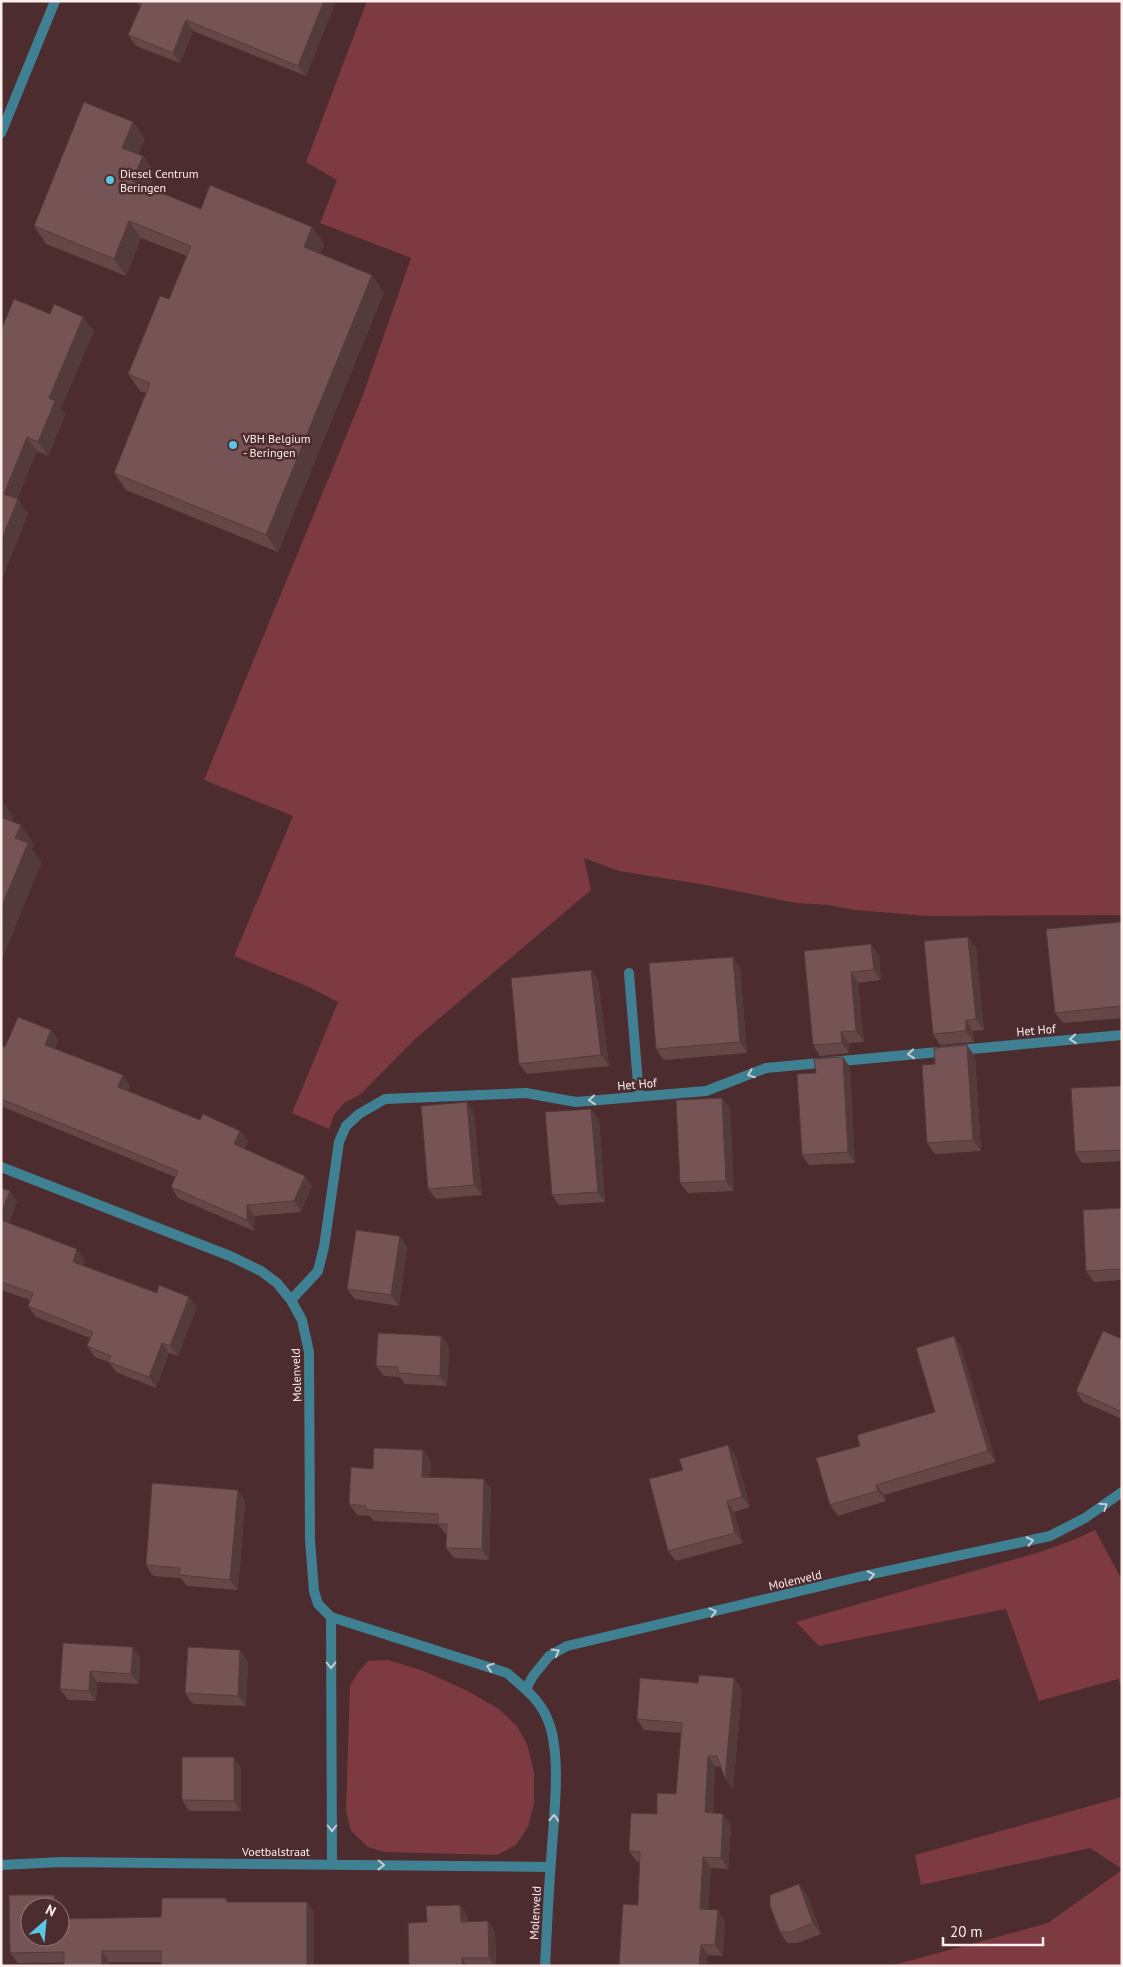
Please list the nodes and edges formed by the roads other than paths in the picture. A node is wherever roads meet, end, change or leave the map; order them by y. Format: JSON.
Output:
{"nodes":[{"id":1,"x":55,"y":1,"type":"edge"},
{"id":2,"x":1,"y":133,"type":"edge"},
{"id":3,"x":628,"y":973,"type":"dead end"},
{"id":4,"x":1122,"y":1035,"type":"edge"},
{"id":5,"x":639,"y":1096,"type":"junction"},
{"id":6,"x":1,"y":1167,"type":"edge"},
{"id":7,"x":291,"y":1300,"type":"junction"},
{"id":8,"x":1122,"y":1492,"type":"edge"},
{"id":9,"x":331,"y":1617,"type":"junction"},
{"id":10,"x":526,"y":1689,"type":"junction"},
{"id":11,"x":332,"y":1864,"type":"junction"},
{"id":12,"x":1,"y":1865,"type":"edge"},
{"id":13,"x":550,"y":1867,"type":"junction"},
{"id":14,"x":545,"y":1966,"type":"edge"}],
"edges":[{"from":1,"to":2,"type":"street"},
{"from":3,"to":5,"type":"street"},
{"from":4,"to":5,"type":"street","name":"Het Hof","one_way":true},
{"from":5,"to":7,"type":"street","name":"Het Hof","one_way":true},
{"from":6,"to":7,"type":"street","name":"Molenveld"},
{"from":7,"to":9,"type":"street","name":"Molenveld"},
{"from":10,"to":8,"type":"street","name":"Molenveld","one_way":true},
{"from":10,"to":9,"type":"street","name":"Molenveld","one_way":true},
{"from":9,"to":11,"type":"street","one_way":true},
{"from":13,"to":10,"type":"street","name":"Molenveld","one_way":true},
{"from":11,"to":12,"type":"street","name":"Voetbalstraat"},
{"from":11,"to":13,"type":"street","name":"Voetbalstraat","one_way":true},
{"from":13,"to":14,"type":"street","name":"Molenveld"}]}
